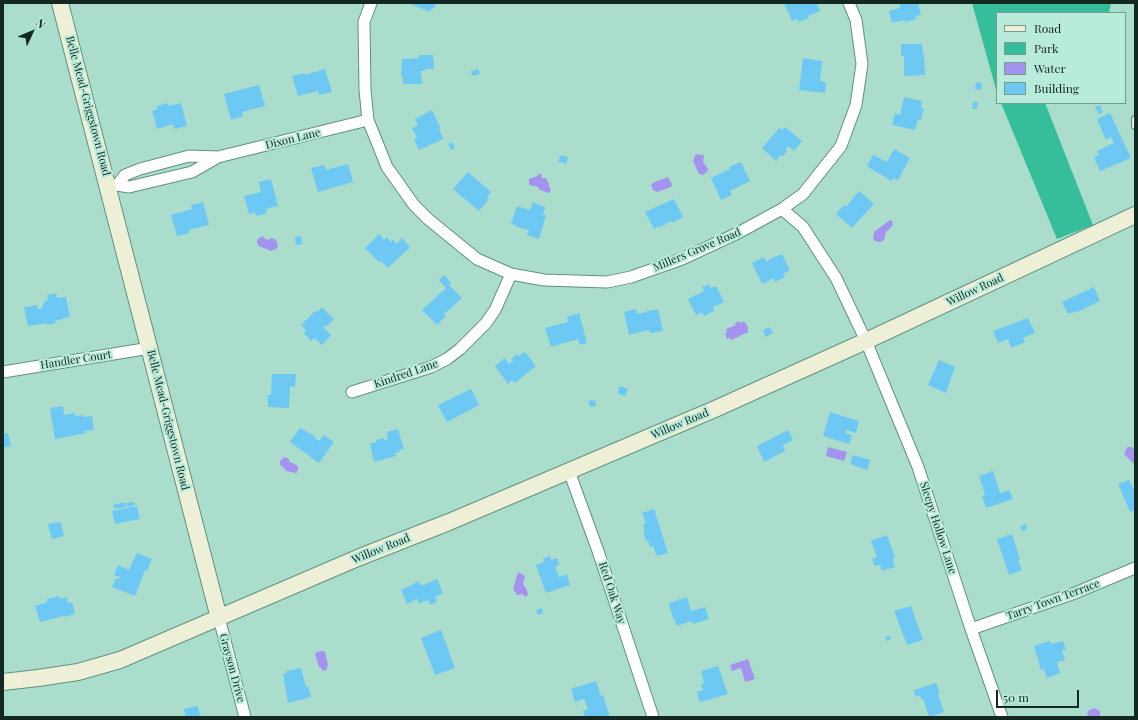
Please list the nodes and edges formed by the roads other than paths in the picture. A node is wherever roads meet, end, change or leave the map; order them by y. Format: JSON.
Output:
{"nodes":[{"id":1,"x":60,"y":3,"type":"edge"},
{"id":2,"x":371,"y":3,"type":"edge"},
{"id":3,"x":849,"y":3,"type":"edge"},
{"id":4,"x":1135,"y":119,"type":"edge"},
{"id":5,"x":368,"y":120,"type":"junction"},
{"id":6,"x":1135,"y":126,"type":"edge"},
{"id":7,"x":218,"y":158,"type":"junction"},
{"id":8,"x":113,"y":186,"type":"junction"},
{"id":9,"x":782,"y":209,"type":"junction"},
{"id":10,"x":1135,"y":215,"type":"edge"},
{"id":11,"x":511,"y":274,"type":"junction"},
{"id":12,"x":866,"y":341,"type":"junction"},
{"id":13,"x":150,"y":348,"type":"junction"},
{"id":14,"x":3,"y":372,"type":"edge"},
{"id":15,"x":352,"y":392,"type":"dead end"},
{"id":16,"x":569,"y":471,"type":"junction"},
{"id":17,"x":1135,"y":568,"type":"edge"},
{"id":18,"x":219,"y":618,"type":"junction"},
{"id":19,"x":971,"y":629,"type":"junction"},
{"id":20,"x":3,"y":682,"type":"edge"},
{"id":21,"x":245,"y":717,"type":"edge"},
{"id":22,"x":653,"y":717,"type":"edge"},
{"id":23,"x":1002,"y":717,"type":"edge"}],
"edges":[{"from":1,"to":8,"type":"street","name":"Belle Mead-Griggstown Road"},
{"from":2,"to":5,"type":"street","name":"Millers Grove Road"},
{"from":3,"to":9,"type":"street","name":"Millers Grove Road"},
{"from":4,"to":6,"type":"lane"},
{"from":5,"to":7,"type":"street","name":"Dixon Lane"},
{"from":5,"to":11,"type":"street","name":"Millers Grove Road"},
{"from":7,"to":8,"type":"street","name":"Dixon Lane"},
{"from":7,"to":8,"type":"street","name":"Dixon Lane"},
{"from":8,"to":13,"type":"street","name":"Belle Mead-Griggstown Road"},
{"from":9,"to":11,"type":"street","name":"Millers Grove Road"},
{"from":9,"to":12,"type":"street"},
{"from":10,"to":12,"type":"street","name":"Willow Road"},
{"from":11,"to":15,"type":"street","name":"Kindred Lane"},
{"from":12,"to":16,"type":"street","name":"Willow Road"},
{"from":12,"to":19,"type":"street","name":"Sleepy Hollow Lane"},
{"from":13,"to":14,"type":"street","name":"Handler Court"},
{"from":13,"to":18,"type":"street","name":"Belle Mead-Griggstown Road"},
{"from":16,"to":18,"type":"street","name":"Willow Road"},
{"from":16,"to":22,"type":"street","name":"Red Oak Way"},
{"from":17,"to":19,"type":"street","name":"Tarry Town Terrace"},
{"from":18,"to":20,"type":"street"},
{"from":18,"to":21,"type":"street","name":"Grayson Drive"},
{"from":19,"to":23,"type":"street","name":"Sleepy Hollow Lane"}]}
